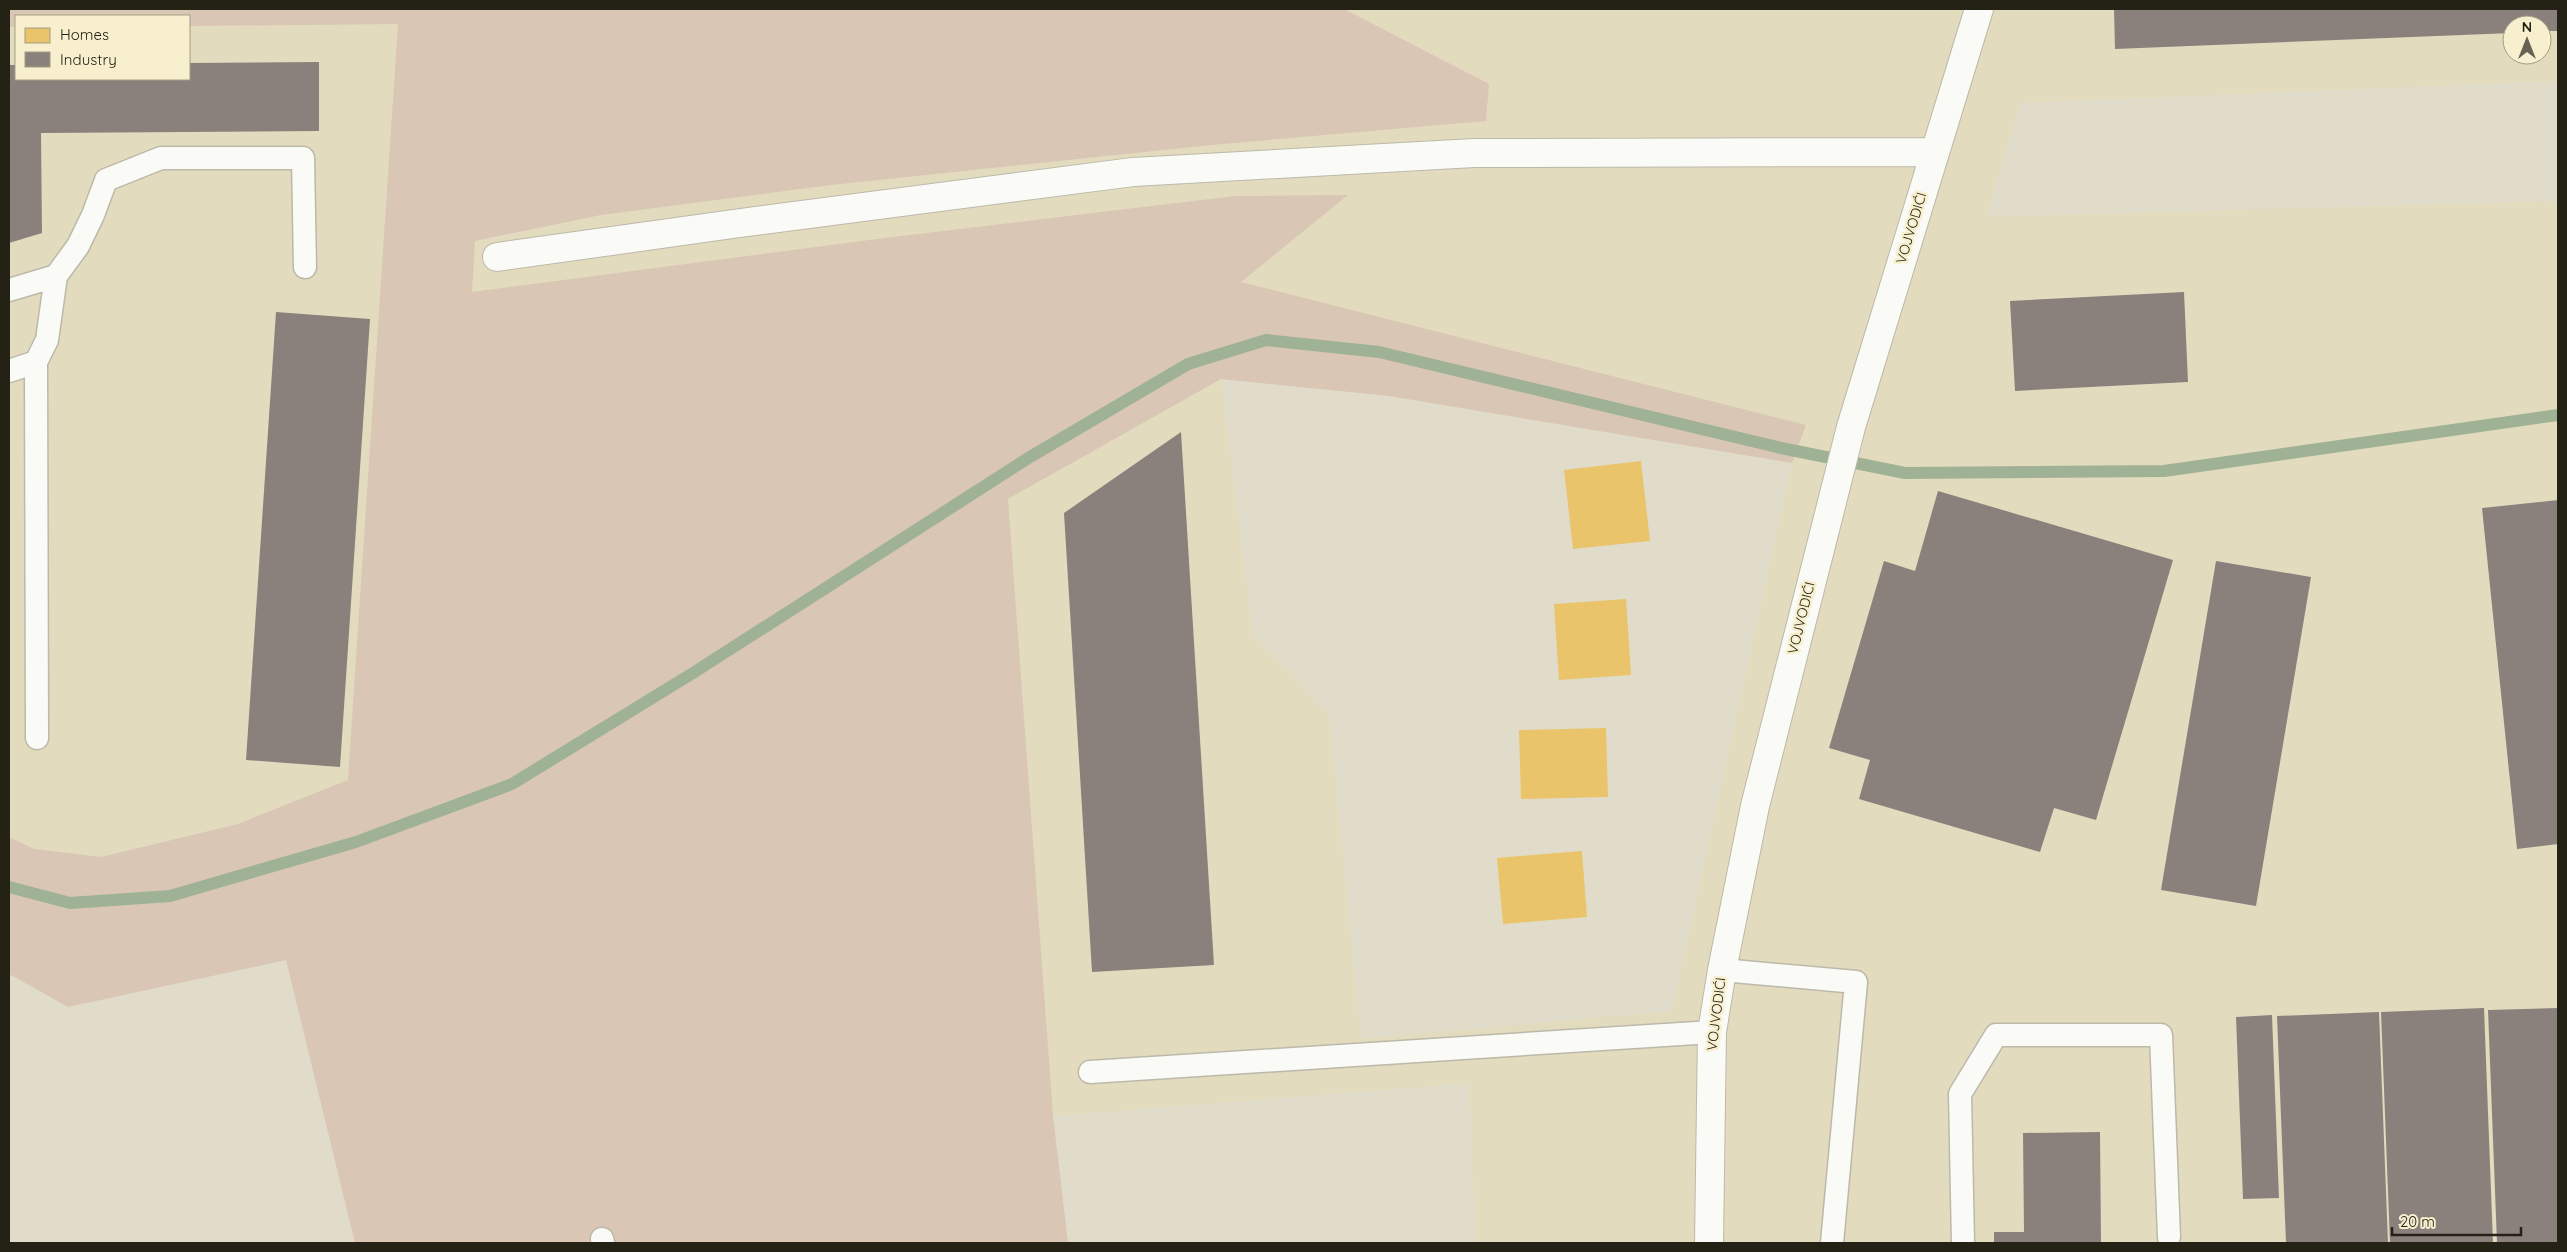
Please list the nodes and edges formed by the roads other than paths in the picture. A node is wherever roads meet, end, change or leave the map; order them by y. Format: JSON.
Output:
{"nodes":[{"id":1,"x":1978,"y":9,"type":"edge"},
{"id":2,"x":1935,"y":152,"type":"junction"},
{"id":3,"x":497,"y":257,"type":"dead end"},
{"id":4,"x":305,"y":266,"type":"dead end"},
{"id":5,"x":56,"y":276,"type":"junction"},
{"id":6,"x":9,"y":290,"type":"edge"},
{"id":7,"x":36,"y":362,"type":"junction"},
{"id":8,"x":9,"y":371,"type":"edge"},
{"id":9,"x":37,"y":738,"type":"dead end"},
{"id":10,"x":1722,"y":970,"type":"junction"},
{"id":11,"x":1712,"y":1032,"type":"junction"},
{"id":12,"x":1090,"y":1072,"type":"dead end"},
{"id":13,"x":2169,"y":1236,"type":"dead end"},
{"id":14,"x":1709,"y":1243,"type":"edge"},
{"id":15,"x":1832,"y":1243,"type":"edge"},
{"id":16,"x":1963,"y":1243,"type":"edge"}],
"edges":[{"from":1,"to":2,"type":"street","name":"VOJVODIĆI"},
{"from":2,"to":3,"type":"street"},
{"from":2,"to":10,"type":"street","name":"VOJVODIĆI"},
{"from":4,"to":5,"type":"lane"},
{"from":5,"to":6,"type":"lane"},
{"from":5,"to":7,"type":"lane"},
{"from":7,"to":8,"type":"lane"},
{"from":7,"to":9,"type":"lane"},
{"from":10,"to":11,"type":"street","name":"VOJVODIĆI"},
{"from":10,"to":15,"type":"lane"},
{"from":11,"to":12,"type":"lane"},
{"from":11,"to":14,"type":"street","name":"VOJVODIĆI"},
{"from":13,"to":16,"type":"lane"}]}
